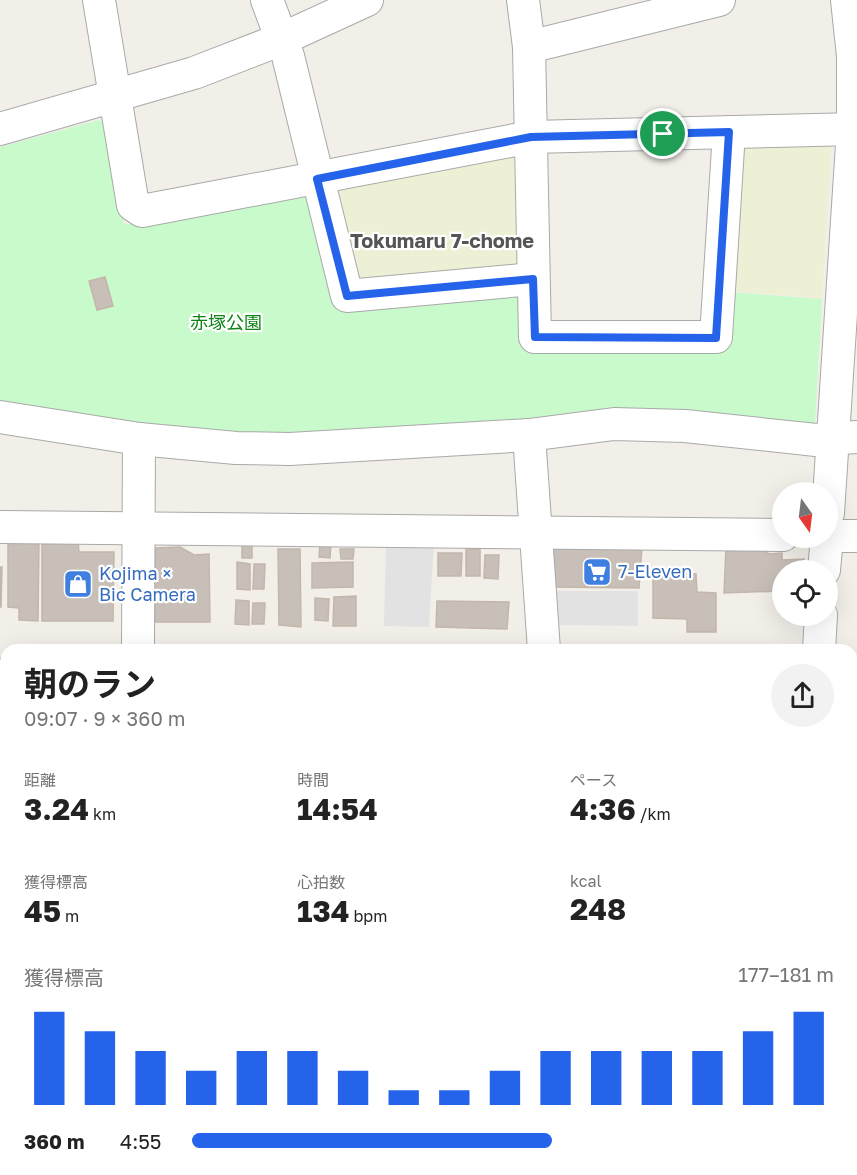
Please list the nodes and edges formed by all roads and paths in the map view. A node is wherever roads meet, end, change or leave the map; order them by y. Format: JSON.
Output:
{"nodes":[{"id":1,"x":99,"y":0,"type":"edge"},
{"id":2,"x":267,"y":0,"type":"edge"},
{"id":3,"x":367,"y":0,"type":"edge"},
{"id":4,"x":523,"y":0,"type":"edge"},
{"id":5,"x":719,"y":0,"type":"edge"},
{"id":6,"x":847,"y":0,"type":"edge"},
{"id":7,"x":282,"y":39,"type":"junction"},
{"id":8,"x":529,"y":47,"type":"junction"},
{"id":9,"x":115,"y":96,"type":"junction"},
{"id":10,"x":0,"y":129,"type":"edge"},
{"id":11,"x":855,"y":129,"type":"edge"},
{"id":12,"x":729,"y":132,"type":"junction"},
{"id":13,"x":531,"y":137,"type":"junction"},
{"id":14,"x":317,"y":179,"type":"junction"},
{"id":15,"x":852,"y":239,"type":"edge"},
{"id":16,"x":533,"y":279,"type":"junction"},
{"id":17,"x":0,"y":417,"type":"edge"},
{"id":18,"x":529,"y":435,"type":"junction"},
{"id":19,"x":845,"y":438,"type":"edge"},
{"id":20,"x":140,"y":439,"type":"junction"},
{"id":21,"x":835,"y":482,"type":"edge"},
{"id":22,"x":0,"y":527,"type":"edge"},
{"id":23,"x":139,"y":528,"type":"junction"},
{"id":24,"x":535,"y":532,"type":"junction"},
{"id":25,"x":772,"y":535,"type":"edge"},
{"id":26,"x":838,"y":536,"type":"edge"},
{"id":27,"x":857,"y":536,"type":"edge"},
{"id":28,"x":820,"y":626,"type":"edge"},
{"id":29,"x":138,"y":644,"type":"edge"},
{"id":30,"x":544,"y":644,"type":"edge"},
{"id":31,"x":819,"y":644,"type":"edge"}],
"edges":[{"from":1,"to":9,"type":"street"},
{"from":2,"to":7,"type":"street"},
{"from":3,"to":7,"type":"street"},
{"from":4,"to":8,"type":"street"},
{"from":5,"to":8,"type":"street"},
{"from":6,"to":11,"type":"street"},
{"from":7,"to":9,"type":"street"},
{"from":7,"to":14,"type":"street"},
{"from":8,"to":13,"type":"street"},
{"from":9,"to":10,"type":"street"},
{"from":9,"to":14,"type":"street"},
{"from":11,"to":12,"type":"street"},
{"from":11,"to":15,"type":"street"},
{"from":12,"to":13,"type":"street"},
{"from":12,"to":16,"type":"street"},
{"from":13,"to":14,"type":"street"},
{"from":13,"to":16,"type":"street"},
{"from":14,"to":16,"type":"street"},
{"from":15,"to":19,"type":"street"},
{"from":17,"to":20,"type":"street"},
{"from":18,"to":19,"type":"street"},
{"from":18,"to":20,"type":"street"},
{"from":18,"to":24,"type":"street"},
{"from":19,"to":21,"type":"street"},
{"from":20,"to":23,"type":"street"},
{"from":22,"to":23,"type":"street"},
{"from":23,"to":24,"type":"street"},
{"from":23,"to":29,"type":"street"},
{"from":24,"to":25,"type":"street"},
{"from":24,"to":30,"type":"street"},
{"from":26,"to":27,"type":"street"},
{"from":28,"to":31,"type":"street"}]}
